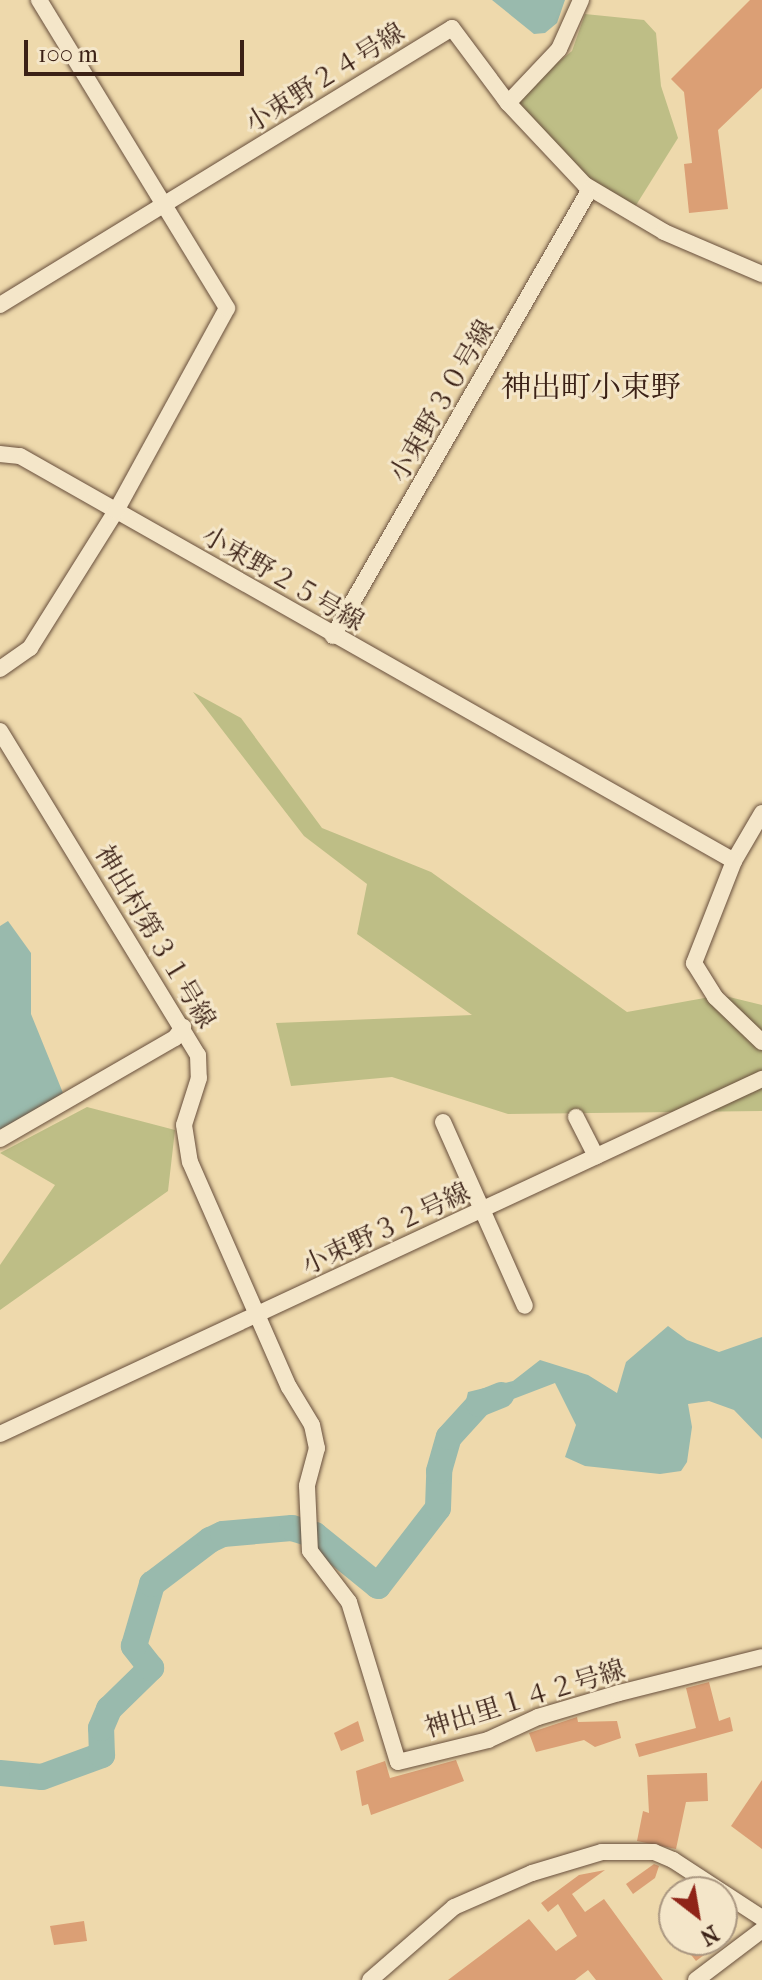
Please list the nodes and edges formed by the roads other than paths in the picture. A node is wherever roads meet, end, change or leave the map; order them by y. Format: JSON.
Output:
{"nodes":[{"id":1,"x":39,"y":0,"type":"edge"},
{"id":2,"x":581,"y":0,"type":"edge"},
{"id":3,"x":508,"y":103,"type":"junction"},
{"id":4,"x":590,"y":189,"type":"junction"},
{"id":5,"x":164,"y":206,"type":"junction"},
{"id":6,"x":762,"y":274,"type":"edge"},
{"id":7,"x":0,"y":305,"type":"edge"},
{"id":8,"x":0,"y":454,"type":"edge"},
{"id":9,"x":116,"y":511,"type":"junction"},
{"id":10,"x":333,"y":636,"type":"junction"},
{"id":11,"x":0,"y":669,"type":"edge"},
{"id":12,"x":0,"y":731,"type":"edge"},
{"id":13,"x":762,"y":813,"type":"edge"},
{"id":14,"x":734,"y":861,"type":"junction"},
{"id":15,"x":183,"y":1027,"type":"junction"},
{"id":16,"x":762,"y":1042,"type":"edge"},
{"id":17,"x":762,"y":1079,"type":"edge"},
{"id":18,"x":576,"y":1117,"type":"dead end"},
{"id":19,"x":443,"y":1122,"type":"dead end"},
{"id":20,"x":0,"y":1139,"type":"edge"},
{"id":21,"x":596,"y":1156,"type":"junction"},
{"id":22,"x":480,"y":1212,"type":"junction"},
{"id":23,"x":525,"y":1306,"type":"dead end"},
{"id":24,"x":258,"y":1315,"type":"junction"},
{"id":25,"x":0,"y":1434,"type":"edge"},
{"id":26,"x":762,"y":1657,"type":"edge"},
{"id":27,"x":762,"y":1918,"type":"edge"},
{"id":28,"x":762,"y":1930,"type":"edge"},
{"id":29,"x":370,"y":1980,"type":"edge"},
{"id":30,"x":696,"y":1980,"type":"edge"}],
"edges":[{"from":1,"to":5,"type":"street"},
{"from":2,"to":3,"type":"street"},
{"from":3,"to":4,"type":"street","name":"小束野２４号線"},
{"from":3,"to":5,"type":"street","name":"小束野２４号線"},
{"from":4,"to":6,"type":"street","name":"小束野２４号線"},
{"from":4,"to":10,"type":"street","name":"小束野３０号線"},
{"from":5,"to":7,"type":"street","name":"小束野２４号線"},
{"from":5,"to":9,"type":"street"},
{"from":8,"to":9,"type":"street","name":"小束野２５号線"},
{"from":9,"to":10,"type":"street","name":"小束野２５号線"},
{"from":9,"to":11,"type":"street"},
{"from":10,"to":14,"type":"street","name":"小束野２５号線"},
{"from":12,"to":15,"type":"street","name":"神出村第３１号線"},
{"from":13,"to":14,"type":"street"},
{"from":14,"to":16,"type":"street"},
{"from":15,"to":20,"type":"street"},
{"from":15,"to":24,"type":"street","name":"神出村第３１号線"},
{"from":17,"to":21,"type":"street","name":"小束野３２号線"},
{"from":18,"to":21,"type":"street"},
{"from":19,"to":22,"type":"street"},
{"from":21,"to":22,"type":"street","name":"小束野３２号線"},
{"from":22,"to":23,"type":"street"},
{"from":22,"to":24,"type":"street","name":"小束野３２号線"},
{"from":24,"to":25,"type":"street","name":"小束野３２号線"},
{"from":24,"to":26,"type":"street","name":"神出里１４２号線"},
{"from":27,"to":29,"type":"street"},
{"from":28,"to":30,"type":"street"}]}
